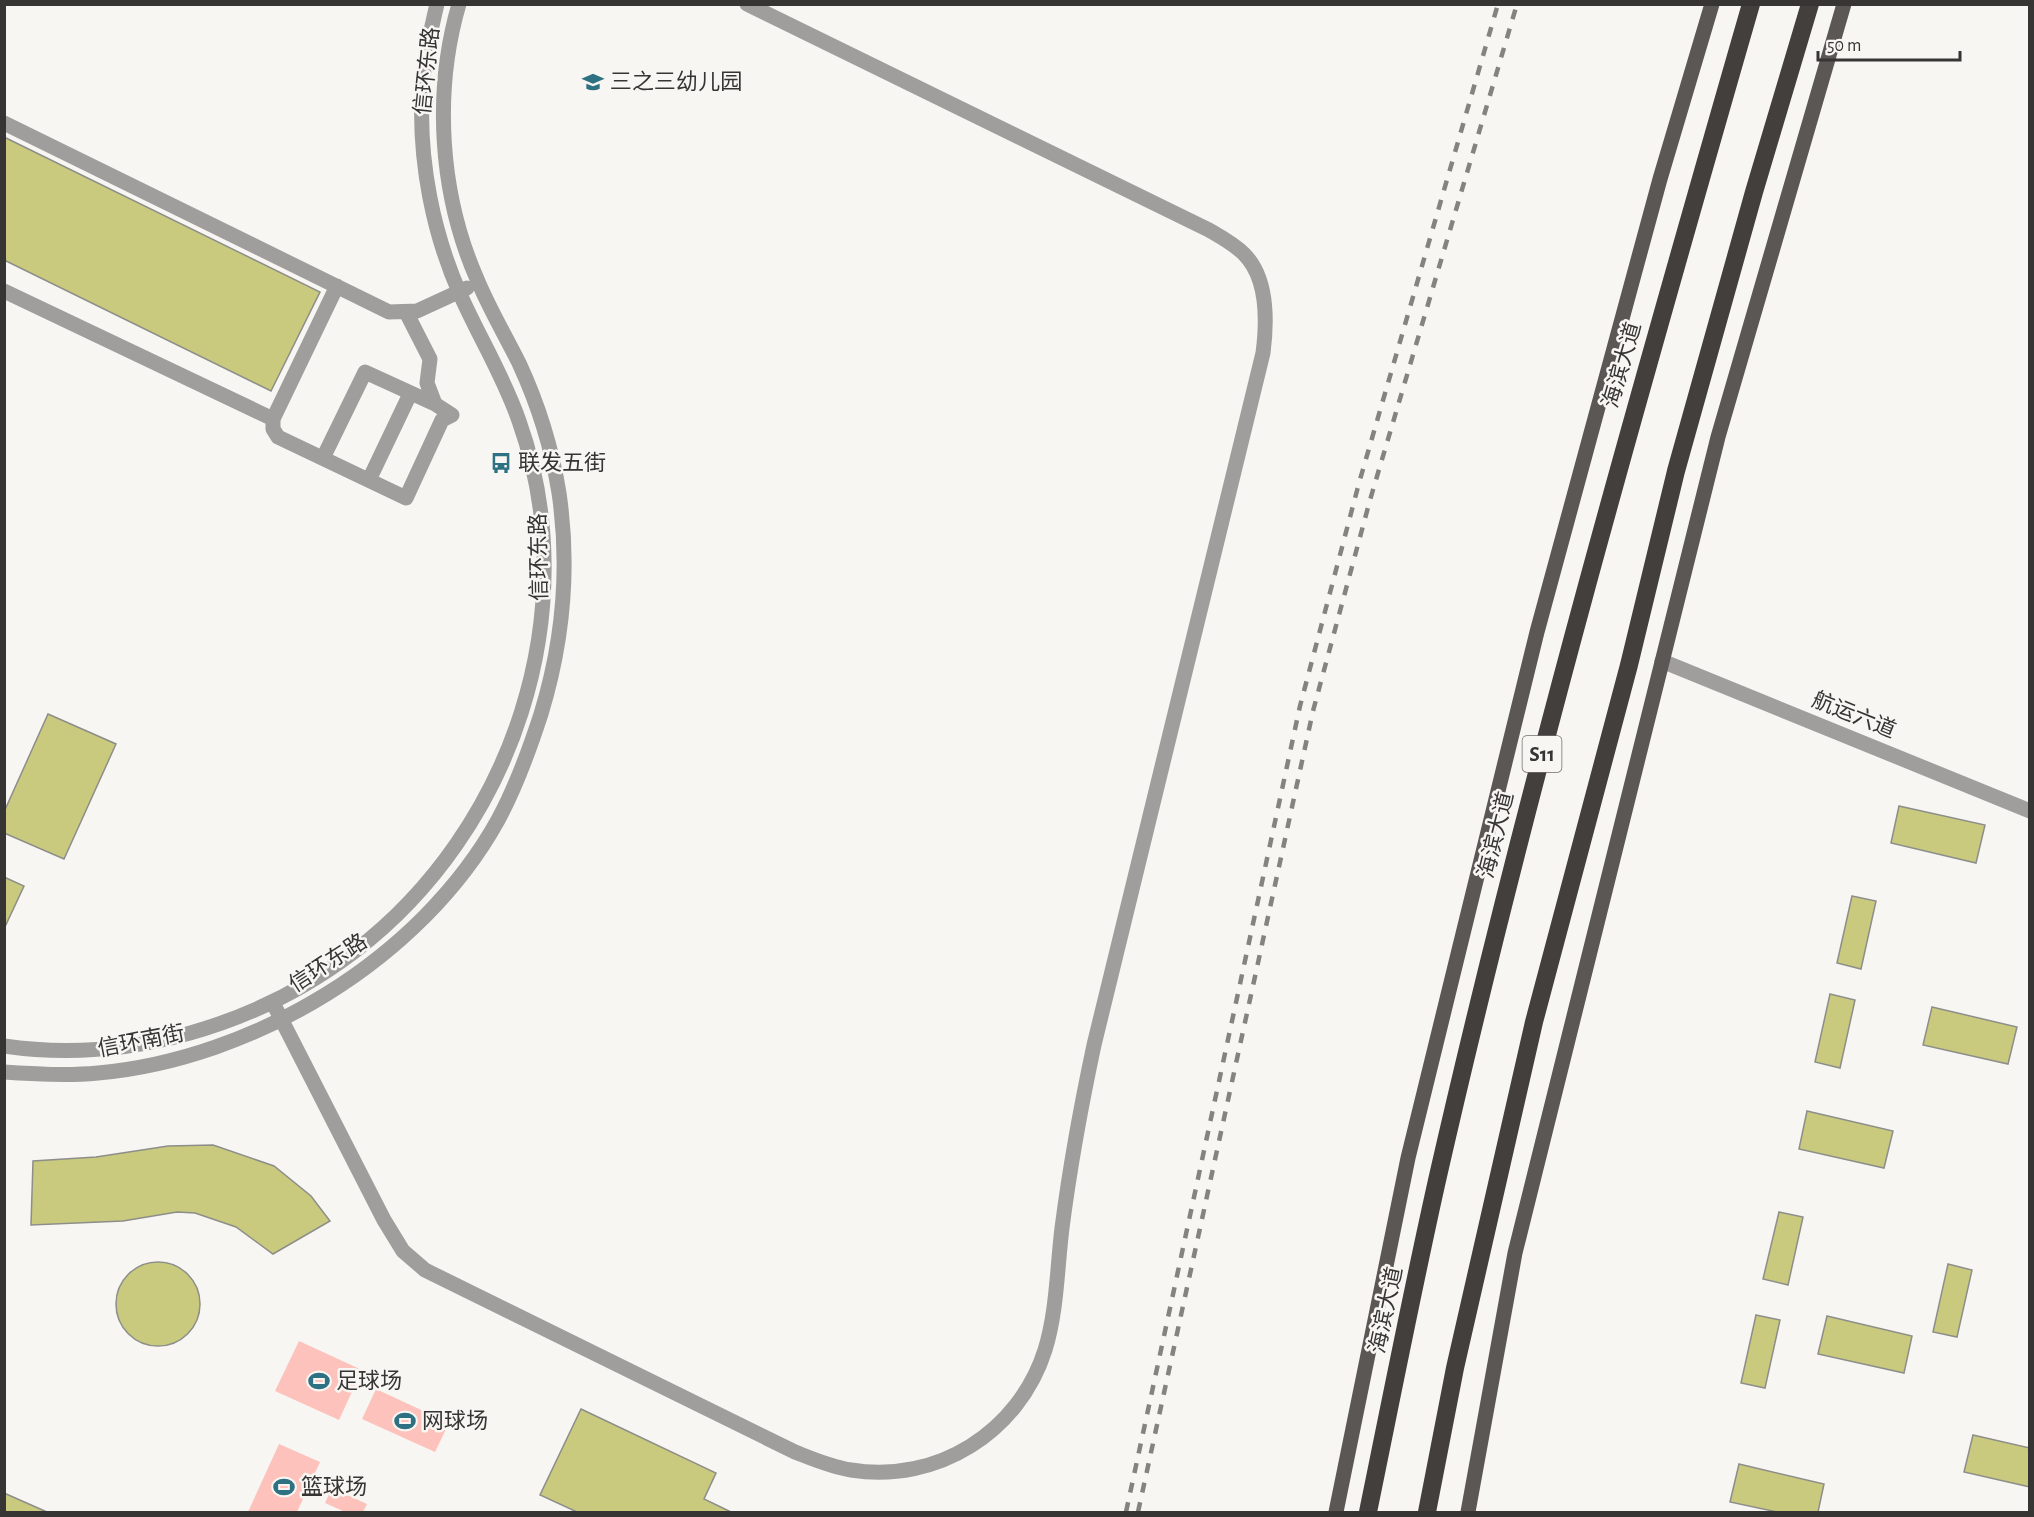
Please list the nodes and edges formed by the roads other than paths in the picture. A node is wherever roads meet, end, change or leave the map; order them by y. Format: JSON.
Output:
{"nodes":[{"id":1,"x":436,"y":4,"type":"edge"},
{"id":2,"x":459,"y":4,"type":"edge"},
{"id":3,"x":747,"y":4,"type":"edge"},
{"id":4,"x":1712,"y":4,"type":"edge"},
{"id":5,"x":1751,"y":4,"type":"edge"},
{"id":6,"x":1810,"y":4,"type":"edge"},
{"id":7,"x":1844,"y":4,"type":"edge"},
{"id":8,"x":4,"y":123,"type":"edge"},
{"id":9,"x":478,"y":282,"type":"junction"},
{"id":10,"x":337,"y":286,"type":"junction"},
{"id":11,"x":4,"y":291,"type":"edge"},
{"id":12,"x":459,"y":292,"type":"junction"},
{"id":13,"x":406,"y":312,"type":"junction"},
{"id":14,"x":410,"y":394,"type":"junction"},
{"id":15,"x":435,"y":404,"type":"junction"},
{"id":16,"x":273,"y":419,"type":"junction"},
{"id":17,"x":323,"y":458,"type":"junction"},
{"id":18,"x":369,"y":480,"type":"junction"},
{"id":19,"x":1662,"y":661,"type":"junction"},
{"id":20,"x":2030,"y":811,"type":"edge"},
{"id":21,"x":273,"y":1004,"type":"junction"},
{"id":22,"x":280,"y":1019,"type":"junction"},
{"id":23,"x":4,"y":1046,"type":"edge"},
{"id":24,"x":4,"y":1072,"type":"edge"},
{"id":25,"x":1336,"y":1512,"type":"edge"},
{"id":26,"x":1368,"y":1512,"type":"edge"},
{"id":27,"x":1427,"y":1512,"type":"edge"},
{"id":28,"x":1468,"y":1512,"type":"edge"}],
"edges":[{"from":1,"to":12,"type":"street","name":"信环东路"},
{"from":2,"to":9,"type":"street","name":"信环东路"},
{"from":3,"to":22,"type":"street"},
{"from":4,"to":25,"type":"main road"},
{"from":5,"to":26,"type":"highway","name":"海滨大道","number":"S11"},
{"from":6,"to":27,"type":"highway"},
{"from":7,"to":19,"type":"main road"},
{"from":8,"to":10,"type":"street"},
{"from":9,"to":12,"type":"street"},
{"from":9,"to":22,"type":"street","name":"信环东路"},
{"from":10,"to":13,"type":"street"},
{"from":10,"to":16,"type":"street"},
{"from":11,"to":16,"type":"street"},
{"from":12,"to":13,"type":"street"},
{"from":12,"to":21,"type":"street","name":"信环东路"},
{"from":13,"to":15,"type":"street"},
{"from":14,"to":15,"type":"street"},
{"from":14,"to":17,"type":"street"},
{"from":14,"to":18,"type":"street"},
{"from":15,"to":18,"type":"street"},
{"from":16,"to":17,"type":"street"},
{"from":17,"to":18,"type":"street"},
{"from":19,"to":20,"type":"street","name":"航运六道"},
{"from":19,"to":28,"type":"main road"},
{"from":21,"to":22,"type":"street"},
{"from":21,"to":23,"type":"street","name":"信环南街"},
{"from":22,"to":24,"type":"street","name":"信环南街"}]}
